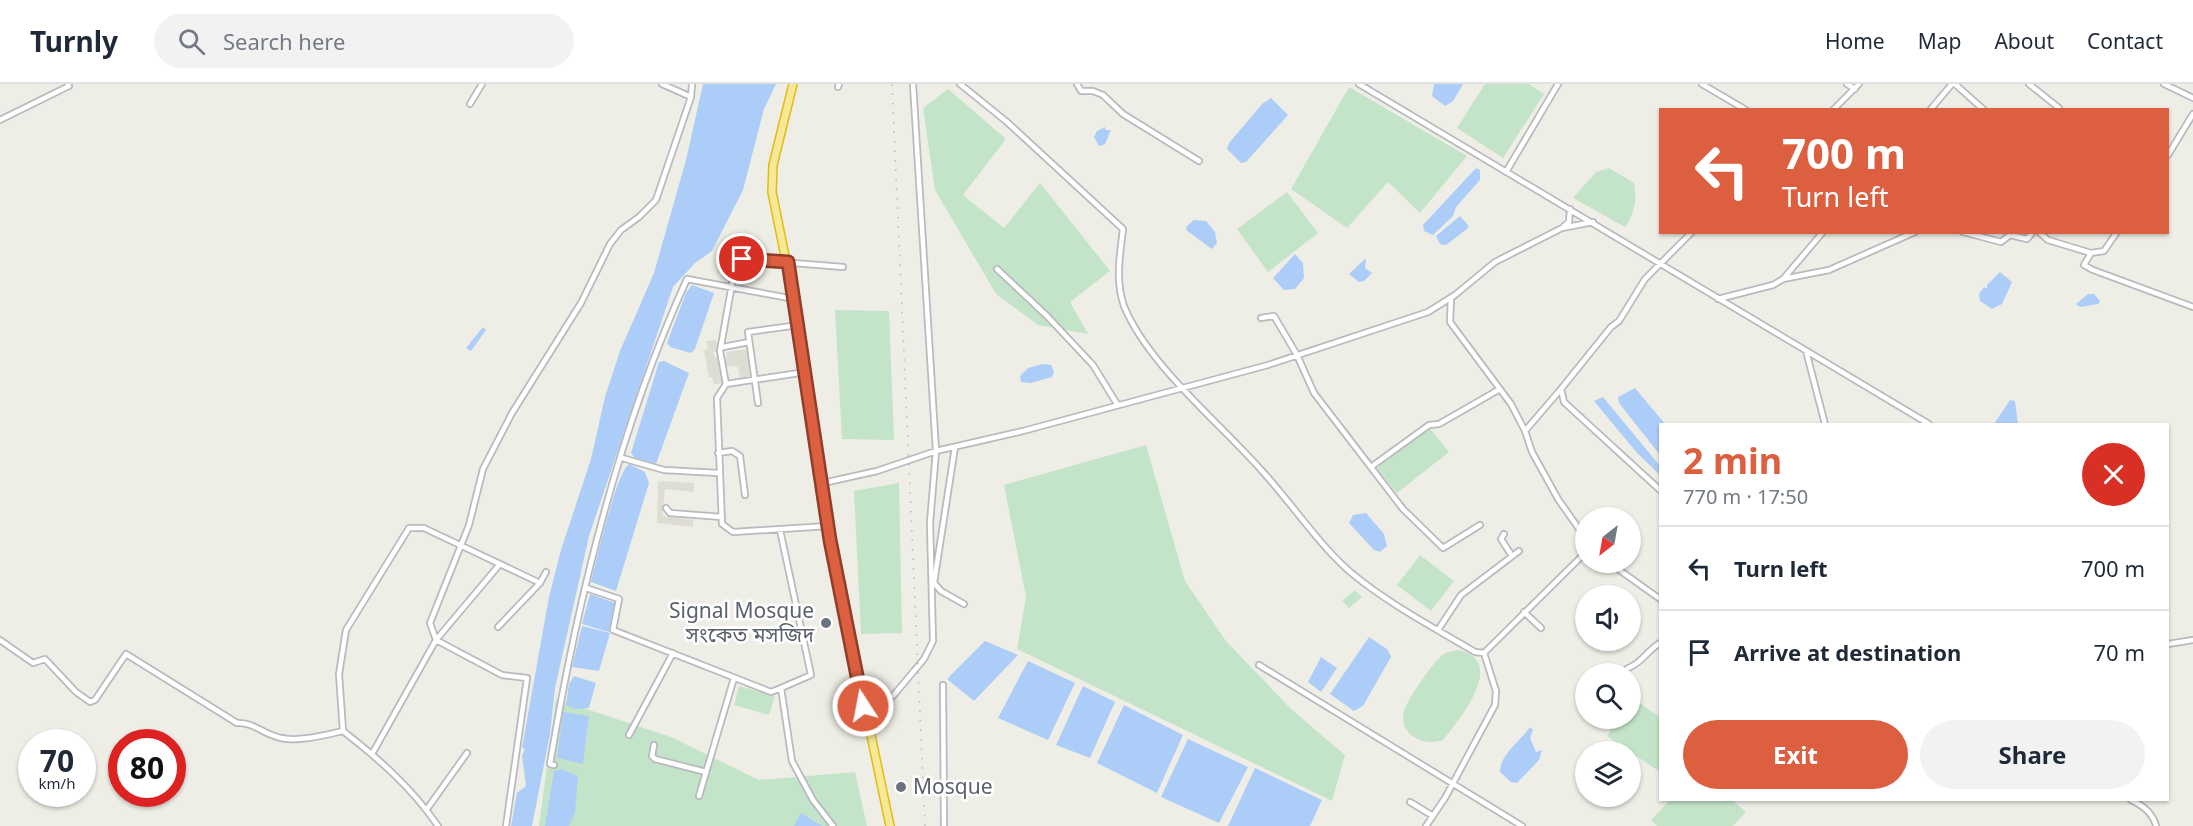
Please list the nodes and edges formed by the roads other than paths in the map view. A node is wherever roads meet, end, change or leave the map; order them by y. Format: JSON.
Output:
{"nodes":[{"id":1,"x":482,"y":84,"type":"edge"},
{"id":2,"x":662,"y":84,"type":"edge"},
{"id":3,"x":692,"y":84,"type":"edge"},
{"id":4,"x":793,"y":84,"type":"edge"},
{"id":5,"x":913,"y":84,"type":"edge"},
{"id":6,"x":960,"y":84,"type":"edge"},
{"id":7,"x":1077,"y":84,"type":"edge"},
{"id":8,"x":1359,"y":84,"type":"edge"},
{"id":9,"x":1558,"y":84,"type":"edge"},
{"id":10,"x":1702,"y":84,"type":"edge"},
{"id":11,"x":1846,"y":84,"type":"edge"},
{"id":12,"x":1859,"y":84,"type":"edge"},
{"id":13,"x":1954,"y":84,"type":"edge"},
{"id":14,"x":2029,"y":84,"type":"edge"},
{"id":15,"x":2164,"y":84,"type":"edge"},
{"id":16,"x":70,"y":85,"type":"edge"},
{"id":17,"x":1855,"y":89,"type":"junction"},
{"id":18,"x":691,"y":97,"type":"junction"},
{"id":19,"x":2193,"y":98,"type":"edge"},
{"id":20,"x":470,"y":104,"type":"dead end"},
{"id":21,"x":1743,"y":108,"type":"edge"},
{"id":22,"x":1835,"y":108,"type":"edge"},
{"id":23,"x":1932,"y":108,"type":"edge"},
{"id":24,"x":1982,"y":108,"type":"edge"},
{"id":25,"x":2059,"y":108,"type":"edge"},
{"id":26,"x":2193,"y":114,"type":"edge"},
{"id":27,"x":0,"y":120,"type":"edge"},
{"id":28,"x":2169,"y":153,"type":"edge"},
{"id":29,"x":1199,"y":161,"type":"dead end"},
{"id":30,"x":1506,"y":172,"type":"junction"},
{"id":31,"x":1570,"y":209,"type":"junction"},
{"id":32,"x":1593,"y":222,"type":"junction"},
{"id":33,"x":1562,"y":228,"type":"junction"},
{"id":34,"x":1690,"y":234,"type":"edge"},
{"id":35,"x":1821,"y":234,"type":"edge"},
{"id":36,"x":1910,"y":234,"type":"edge"},
{"id":37,"x":1971,"y":234,"type":"edge"},
{"id":38,"x":2010,"y":234,"type":"edge"},
{"id":39,"x":2010,"y":234,"type":"edge"},
{"id":40,"x":2031,"y":234,"type":"edge"},
{"id":41,"x":2041,"y":234,"type":"edge"},
{"id":42,"x":2115,"y":234,"type":"edge"},
{"id":43,"x":2091,"y":253,"type":"junction"},
{"id":44,"x":788,"y":262,"type":"junction"},
{"id":45,"x":1661,"y":266,"type":"junction"},
{"id":46,"x":843,"y":267,"type":"dead end"},
{"id":47,"x":997,"y":269,"type":"dead end"},
{"id":48,"x":1783,"y":279,"type":"junction"},
{"id":49,"x":731,"y":287,"type":"junction"},
{"id":50,"x":1451,"y":298,"type":"junction"},
{"id":51,"x":1718,"y":298,"type":"junction"},
{"id":52,"x":794,"y":299,"type":"junction"},
{"id":53,"x":2193,"y":307,"type":"edge"},
{"id":54,"x":1261,"y":318,"type":"dead end"},
{"id":55,"x":799,"y":325,"type":"junction"},
{"id":56,"x":749,"y":342,"type":"junction"},
{"id":57,"x":723,"y":347,"type":"junction"},
{"id":58,"x":1806,"y":351,"type":"junction"},
{"id":59,"x":1297,"y":355,"type":"junction"},
{"id":60,"x":806,"y":372,"type":"junction"},
{"id":61,"x":755,"y":380,"type":"junction"},
{"id":62,"x":726,"y":384,"type":"junction"},
{"id":63,"x":1184,"y":388,"type":"junction"},
{"id":64,"x":1500,"y":389,"type":"junction"},
{"id":65,"x":1561,"y":389,"type":"junction"},
{"id":66,"x":758,"y":404,"type":"dead end"},
{"id":67,"x":1118,"y":404,"type":"junction"},
{"id":68,"x":1825,"y":423,"type":"edge"},
{"id":69,"x":1927,"y":423,"type":"edge"},
{"id":70,"x":1525,"y":431,"type":"junction"},
{"id":71,"x":955,"y":447,"type":"junction"},
{"id":72,"x":936,"y":451,"type":"junction"},
{"id":73,"x":718,"y":453,"type":"junction"},
{"id":74,"x":622,"y":458,"type":"junction"},
{"id":75,"x":1371,"y":466,"type":"junction"},
{"id":76,"x":718,"y":473,"type":"junction"},
{"id":77,"x":823,"y":483,"type":"junction"},
{"id":78,"x":1659,"y":489,"type":"edge"},
{"id":79,"x":746,"y":495,"type":"dead end"},
{"id":80,"x":666,"y":508,"type":"dead end"},
{"id":81,"x":722,"y":517,"type":"junction"},
{"id":82,"x":1575,"y":523,"type":"edge"},
{"id":83,"x":1480,"y":525,"type":"dead end"},
{"id":84,"x":828,"y":526,"type":"junction"},
{"id":85,"x":780,"y":530,"type":"junction"},
{"id":86,"x":1504,"y":534,"type":"dead end"},
{"id":87,"x":460,"y":547,"type":"junction"},
{"id":88,"x":1519,"y":551,"type":"dead end"},
{"id":89,"x":1512,"y":556,"type":"junction"},
{"id":90,"x":1575,"y":563,"type":"edge"},
{"id":91,"x":500,"y":564,"type":"junction"},
{"id":92,"x":546,"y":572,"type":"dead end"},
{"id":93,"x":1623,"y":573,"type":"edge"},
{"id":94,"x":540,"y":583,"type":"junction"},
{"id":95,"x":586,"y":588,"type":"junction"},
{"id":96,"x":1659,"y":598,"type":"edge"},
{"id":97,"x":964,"y":604,"type":"dead end"},
{"id":98,"x":1524,"y":612,"type":"junction"},
{"id":99,"x":498,"y":627,"type":"dead end"},
{"id":100,"x":1541,"y":627,"type":"dead end"},
{"id":101,"x":1438,"y":630,"type":"junction"},
{"id":102,"x":0,"y":640,"type":"edge"},
{"id":103,"x":436,"y":640,"type":"junction"},
{"id":104,"x":2193,"y":640,"type":"edge"},
{"id":105,"x":1659,"y":644,"type":"edge"},
{"id":106,"x":2169,"y":644,"type":"edge"},
{"id":107,"x":673,"y":653,"type":"junction"},
{"id":108,"x":1484,"y":653,"type":"junction"},
{"id":109,"x":1637,"y":663,"type":"edge"},
{"id":110,"x":1259,"y":665,"type":"dead end"},
{"id":111,"x":734,"y":678,"type":"junction"},
{"id":112,"x":943,"y":686,"type":"dead end"},
{"id":113,"x":781,"y":688,"type":"junction"},
{"id":114,"x":863,"y":706,"type":"junction"},
{"id":115,"x":343,"y":731,"type":"junction"},
{"id":116,"x":629,"y":735,"type":"dead end"},
{"id":117,"x":654,"y":745,"type":"dead end"},
{"id":118,"x":467,"y":753,"type":"dead end"},
{"id":119,"x":372,"y":754,"type":"junction"},
{"id":120,"x":554,"y":765,"type":"dead end"},
{"id":121,"x":706,"y":772,"type":"junction"},
{"id":122,"x":1452,"y":784,"type":"junction"},
{"id":123,"x":699,"y":796,"type":"dead end"},
{"id":124,"x":1410,"y":802,"type":"dead end"},
{"id":125,"x":2140,"y":802,"type":"edge"},
{"id":126,"x":426,"y":809,"type":"junction"},
{"id":127,"x":1433,"y":816,"type":"junction"},
{"id":128,"x":438,"y":826,"type":"edge"},
{"id":129,"x":506,"y":826,"type":"edge"},
{"id":130,"x":834,"y":826,"type":"edge"},
{"id":131,"x":890,"y":826,"type":"edge"},
{"id":132,"x":944,"y":826,"type":"edge"},
{"id":133,"x":1426,"y":826,"type":"edge"},
{"id":134,"x":1522,"y":826,"type":"edge"},
{"id":135,"x":2156,"y":826,"type":"edge"}],
"edges":[{"from":1,"to":20,"type":"street"},
{"from":2,"to":18,"type":"street"},
{"from":3,"to":18,"type":"street"},
{"from":4,"to":44,"type":"highway"},
{"from":5,"to":72,"type":"street"},
{"from":6,"to":63,"type":"street"},
{"from":7,"to":29,"type":"street"},
{"from":8,"to":30,"type":"street"},
{"from":9,"to":30,"type":"street"},
{"from":10,"to":21,"type":"street"},
{"from":11,"to":17,"type":"street"},
{"from":12,"to":17,"type":"street"},
{"from":13,"to":23,"type":"street"},
{"from":13,"to":24,"type":"street"},
{"from":14,"to":25,"type":"street"},
{"from":15,"to":19,"type":"street"},
{"from":16,"to":27,"type":"street"},
{"from":17,"to":22,"type":"street"},
{"from":18,"to":87,"type":"street"},
{"from":26,"to":28,"type":"street"},
{"from":30,"to":31,"type":"street"},
{"from":31,"to":32,"type":"street"},
{"from":31,"to":33,"type":"street"},
{"from":32,"to":33,"type":"street"},
{"from":32,"to":45,"type":"street"},
{"from":33,"to":50,"type":"street"},
{"from":34,"to":45,"type":"street"},
{"from":35,"to":48,"type":"street"},
{"from":36,"to":48,"type":"street"},
{"from":37,"to":38,"type":"street"},
{"from":39,"to":40,"type":"street"},
{"from":41,"to":43,"type":"street"},
{"from":42,"to":43,"type":"street"},
{"from":43,"to":53,"type":"street"},
{"from":44,"to":46,"type":"street"},
{"from":44,"to":49,"type":"street"},
{"from":44,"to":52,"type":"highway"},
{"from":45,"to":51,"type":"street"},
{"from":45,"to":65,"type":"street"},
{"from":47,"to":67,"type":"street"},
{"from":48,"to":51,"type":"street"},
{"from":49,"to":52,"type":"street"},
{"from":49,"to":57,"type":"street"},
{"from":49,"to":74,"type":"street"},
{"from":50,"to":59,"type":"street"},
{"from":50,"to":64,"type":"street"},
{"from":51,"to":58,"type":"street"},
{"from":52,"to":55,"type":"highway"},
{"from":54,"to":59,"type":"street"},
{"from":55,"to":56,"type":"street"},
{"from":55,"to":60,"type":"highway"},
{"from":56,"to":57,"type":"street"},
{"from":56,"to":61,"type":"street"},
{"from":57,"to":62,"type":"street"},
{"from":58,"to":68,"type":"street"},
{"from":58,"to":69,"type":"street"},
{"from":59,"to":63,"type":"street"},
{"from":59,"to":75,"type":"street"},
{"from":60,"to":61,"type":"street"},
{"from":60,"to":77,"type":"highway"},
{"from":61,"to":62,"type":"street"},
{"from":61,"to":66,"type":"street"},
{"from":62,"to":73,"type":"street"},
{"from":63,"to":67,"type":"street"},
{"from":63,"to":101,"type":"street"},
{"from":64,"to":70,"type":"street"},
{"from":64,"to":75,"type":"street"},
{"from":65,"to":70,"type":"street"},
{"from":65,"to":78,"type":"street"},
{"from":67,"to":71,"type":"street"},
{"from":70,"to":82,"type":"street"},
{"from":71,"to":72,"type":"street"},
{"from":71,"to":97,"type":"street"},
{"from":72,"to":77,"type":"street"},
{"from":72,"to":114,"type":"street"},
{"from":73,"to":76,"type":"street"},
{"from":73,"to":79,"type":"street"},
{"from":74,"to":76,"type":"street"},
{"from":74,"to":95,"type":"street"},
{"from":75,"to":83,"type":"street"},
{"from":76,"to":81,"type":"street"},
{"from":77,"to":84,"type":"highway"},
{"from":80,"to":81,"type":"street"},
{"from":81,"to":85,"type":"street"},
{"from":84,"to":85,"type":"street"},
{"from":84,"to":114,"type":"highway"},
{"from":85,"to":113,"type":"street"},
{"from":86,"to":89,"type":"street"},
{"from":87,"to":91,"type":"street"},
{"from":87,"to":103,"type":"street"},
{"from":87,"to":115,"type":"street"},
{"from":88,"to":89,"type":"street"},
{"from":89,"to":101,"type":"street"},
{"from":90,"to":98,"type":"street"},
{"from":91,"to":94,"type":"street"},
{"from":91,"to":103,"type":"street"},
{"from":92,"to":94,"type":"street"},
{"from":93,"to":96,"type":"street"},
{"from":94,"to":99,"type":"street"},
{"from":95,"to":107,"type":"street"},
{"from":95,"to":120,"type":"street"},
{"from":98,"to":100,"type":"street"},
{"from":98,"to":108,"type":"street"},
{"from":101,"to":108,"type":"street"},
{"from":102,"to":115,"type":"street"},
{"from":103,"to":119,"type":"street"},
{"from":103,"to":129,"type":"street"},
{"from":104,"to":106,"type":"street"},
{"from":105,"to":109,"type":"street"},
{"from":107,"to":111,"type":"street"},
{"from":107,"to":116,"type":"street"},
{"from":108,"to":122,"type":"street"},
{"from":110,"to":122,"type":"street"},
{"from":111,"to":113,"type":"street"},
{"from":111,"to":121,"type":"street"},
{"from":112,"to":132,"type":"street"},
{"from":113,"to":130,"type":"street"},
{"from":114,"to":131,"type":"highway"},
{"from":115,"to":119,"type":"street"},
{"from":117,"to":121,"type":"street"},
{"from":118,"to":126,"type":"street"},
{"from":119,"to":126,"type":"street"},
{"from":121,"to":123,"type":"street"},
{"from":122,"to":127,"type":"street"},
{"from":122,"to":134,"type":"street"},
{"from":124,"to":127,"type":"street"},
{"from":125,"to":135,"type":"street"},
{"from":126,"to":128,"type":"street"},
{"from":127,"to":133,"type":"street"}]}
